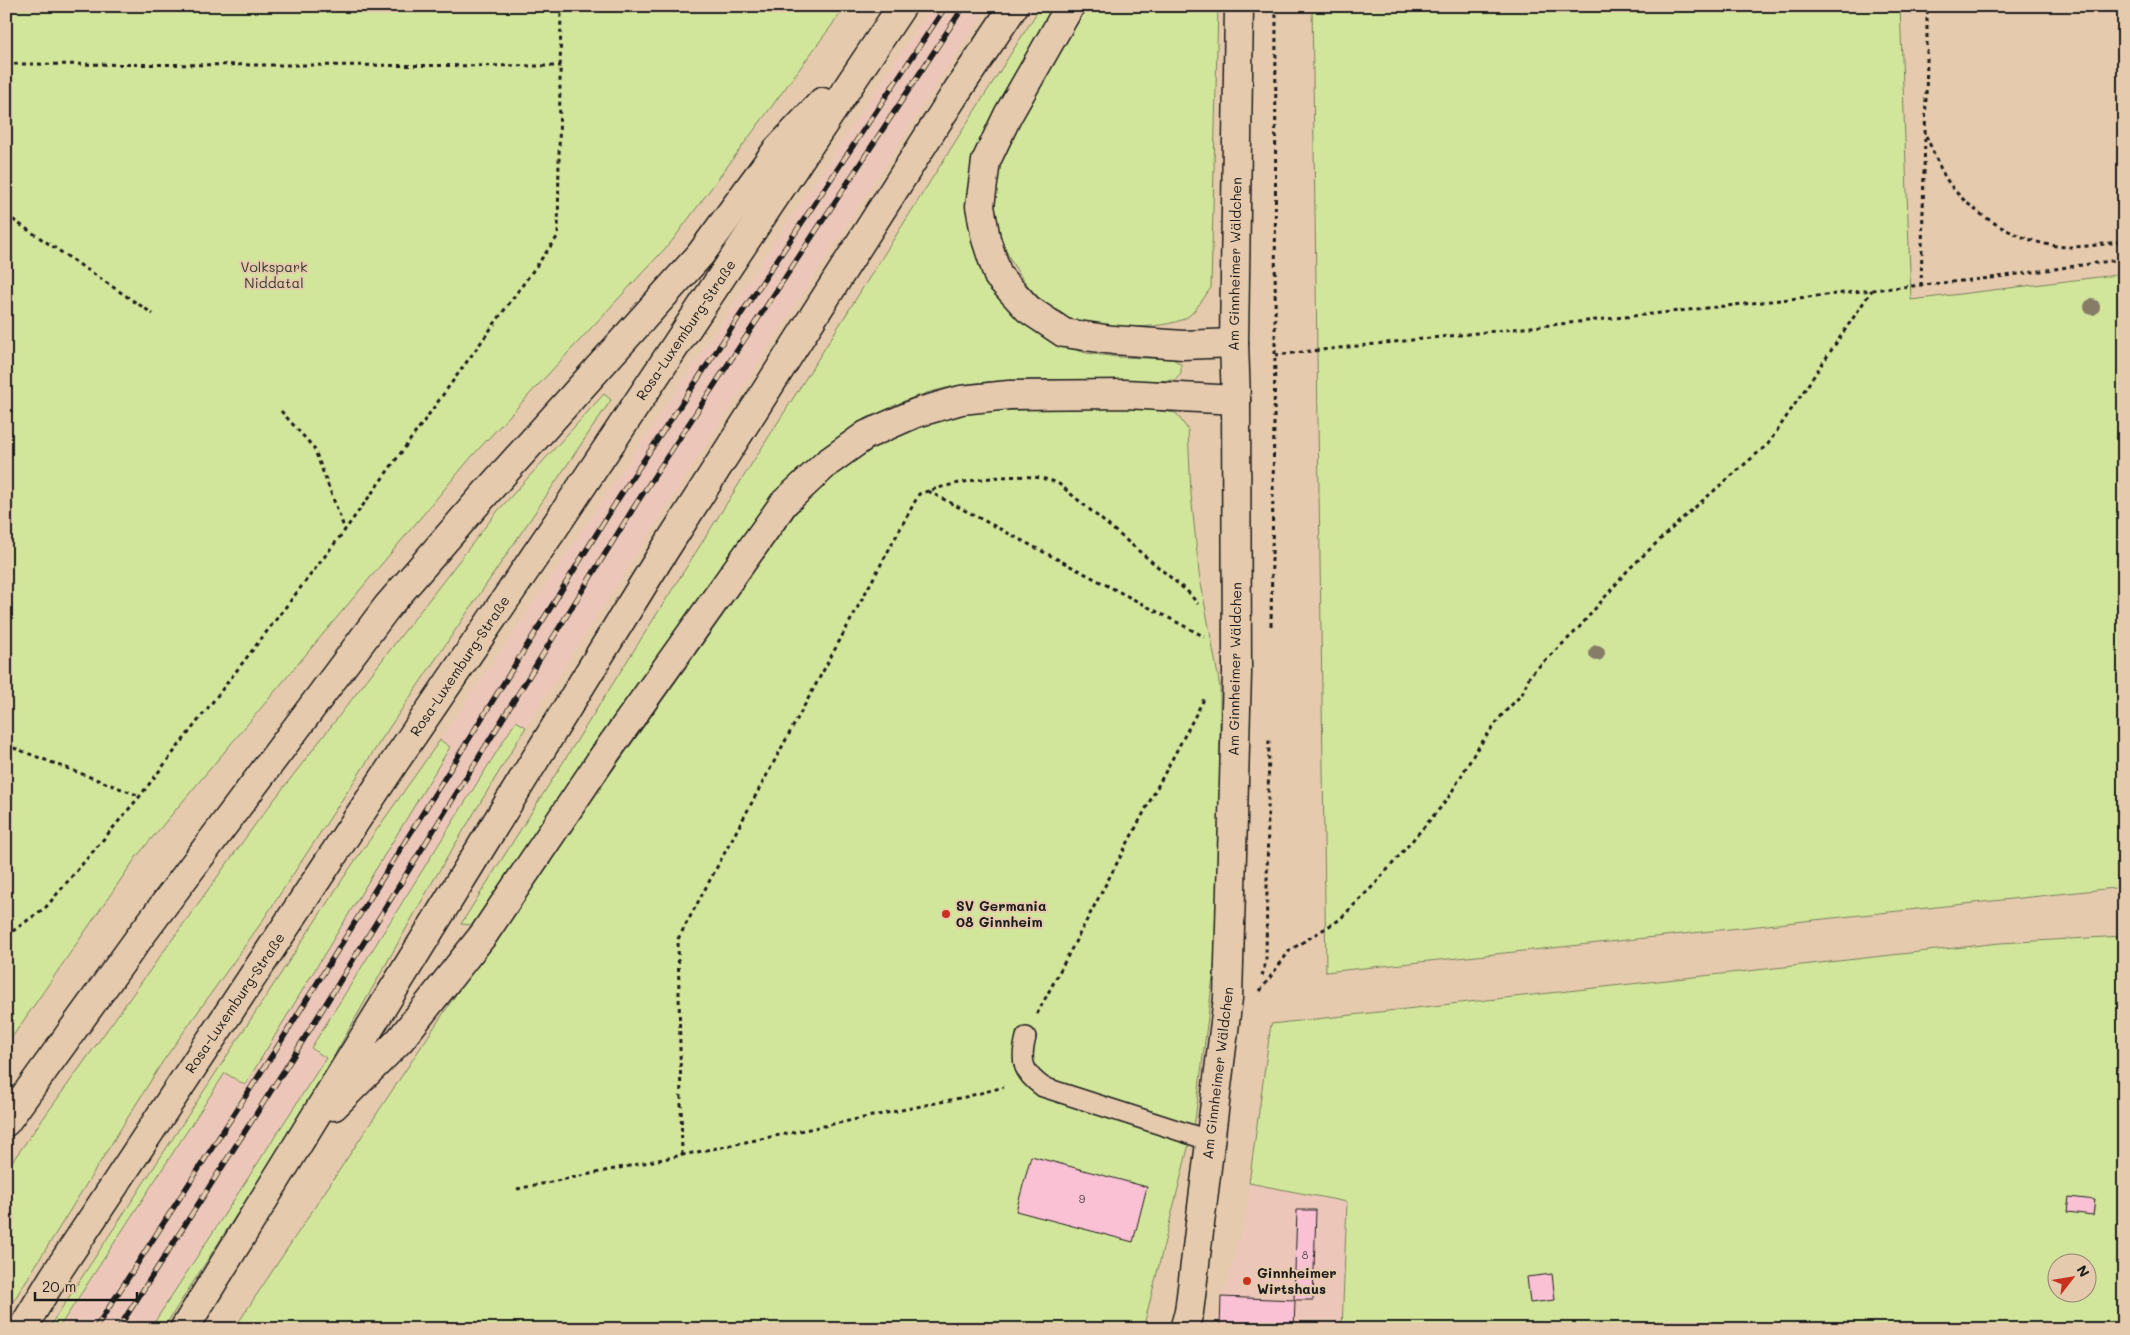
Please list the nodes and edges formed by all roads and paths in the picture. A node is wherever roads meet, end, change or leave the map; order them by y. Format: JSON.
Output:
{"nodes":[{"id":1,"x":561,"y":6,"type":"edge"},
{"id":2,"x":902,"y":6,"type":"edge"},
{"id":3,"x":1014,"y":6,"type":"edge"},
{"id":4,"x":1070,"y":6,"type":"edge"},
{"id":5,"x":1239,"y":6,"type":"edge"},
{"id":6,"x":1276,"y":6,"type":"edge"},
{"id":7,"x":1927,"y":6,"type":"edge"},
{"id":8,"x":878,"y":42,"type":"junction"},
{"id":9,"x":6,"y":64,"type":"edge"},
{"id":10,"x":561,"y":66,"type":"junction"},
{"id":11,"x":1925,"y":133,"type":"junction"},
{"id":12,"x":6,"y":215,"type":"edge"},
{"id":13,"x":2124,"y":241,"type":"edge"},
{"id":14,"x":2124,"y":259,"type":"edge"},
{"id":15,"x":1921,"y":286,"type":"junction"},
{"id":16,"x":1872,"y":290,"type":"junction"},
{"id":17,"x":153,"y":314,"type":"dead end"},
{"id":18,"x":1234,"y":343,"type":"junction"},
{"id":19,"x":1275,"y":355,"type":"junction"},
{"id":20,"x":1236,"y":400,"type":"junction"},
{"id":21,"x":281,"y":411,"type":"dead end"},
{"id":22,"x":928,"y":491,"type":"junction"},
{"id":23,"x":345,"y":530,"type":"junction"},
{"id":24,"x":1198,"y":604,"type":"dead end"},
{"id":25,"x":1271,"y":634,"type":"dead end"},
{"id":26,"x":1208,"y":639,"type":"dead end"},
{"id":27,"x":1205,"y":697,"type":"dead end"},
{"id":28,"x":1270,"y":733,"type":"dead end"},
{"id":29,"x":6,"y":746,"type":"edge"},
{"id":30,"x":140,"y":796,"type":"junction"},
{"id":31,"x":6,"y":936,"type":"edge"},
{"id":32,"x":1026,"y":1036,"type":"joint"},
{"id":33,"x":1031,"y":1079,"type":"junction"},
{"id":34,"x":6,"y":1122,"type":"edge"},
{"id":35,"x":301,"y":1139,"type":"junction"},
{"id":36,"x":1211,"y":1141,"type":"junction"},
{"id":37,"x":682,"y":1155,"type":"junction"},
{"id":38,"x":517,"y":1189,"type":"dead end"},
{"id":39,"x":22,"y":1329,"type":"edge"},
{"id":40,"x":184,"y":1329,"type":"edge"},
{"id":41,"x":1184,"y":1329,"type":"edge"}],
"edges":[{"from":1,"to":10,"type":"path"},
{"from":2,"to":8,"type":"main road","name":"Rosa-Luxemburg-Straße"},
{"from":3,"to":35,"type":"main road"},
{"from":4,"to":18,"type":"main road"},
{"from":5,"to":18,"type":"main road","name":"Am Ginnheimer Wäldchen"},
{"from":6,"to":19,"type":"path"},
{"from":7,"to":11,"type":"path"},
{"from":8,"to":34,"type":"main road"},
{"from":8,"to":39,"type":"main road","name":"Rosa-Luxemburg-Straße"},
{"from":9,"to":10,"type":"path"},
{"from":10,"to":23,"type":"path"},
{"from":11,"to":13,"type":"path"},
{"from":11,"to":15,"type":"path"},
{"from":12,"to":17,"type":"path"},
{"from":14,"to":15,"type":"path"},
{"from":15,"to":16,"type":"path"},
{"from":16,"to":19,"type":"path"},
{"from":16,"to":28,"type":"path"},
{"from":18,"to":20,"type":"main road","name":"Am Ginnheimer Wäldchen"},
{"from":19,"to":25,"type":"path"},
{"from":20,"to":35,"type":"main road"},
{"from":20,"to":36,"type":"main road","name":"Am Ginnheimer Wäldchen"},
{"from":21,"to":23,"type":"path"},
{"from":22,"to":24,"type":"path"},
{"from":22,"to":26,"type":"path"},
{"from":22,"to":37,"type":"path"},
{"from":23,"to":30,"type":"path"},
{"from":27,"to":32,"type":"path"},
{"from":29,"to":30,"type":"path"},
{"from":30,"to":31,"type":"path"},
{"from":32,"to":33,"type":"lane"},
{"from":33,"to":36,"type":"lane"},
{"from":33,"to":37,"type":"path"},
{"from":35,"to":40,"type":"main road"},
{"from":36,"to":41,"type":"main road","name":"Am Ginnheimer Wäldchen"},
{"from":37,"to":38,"type":"path"}]}
